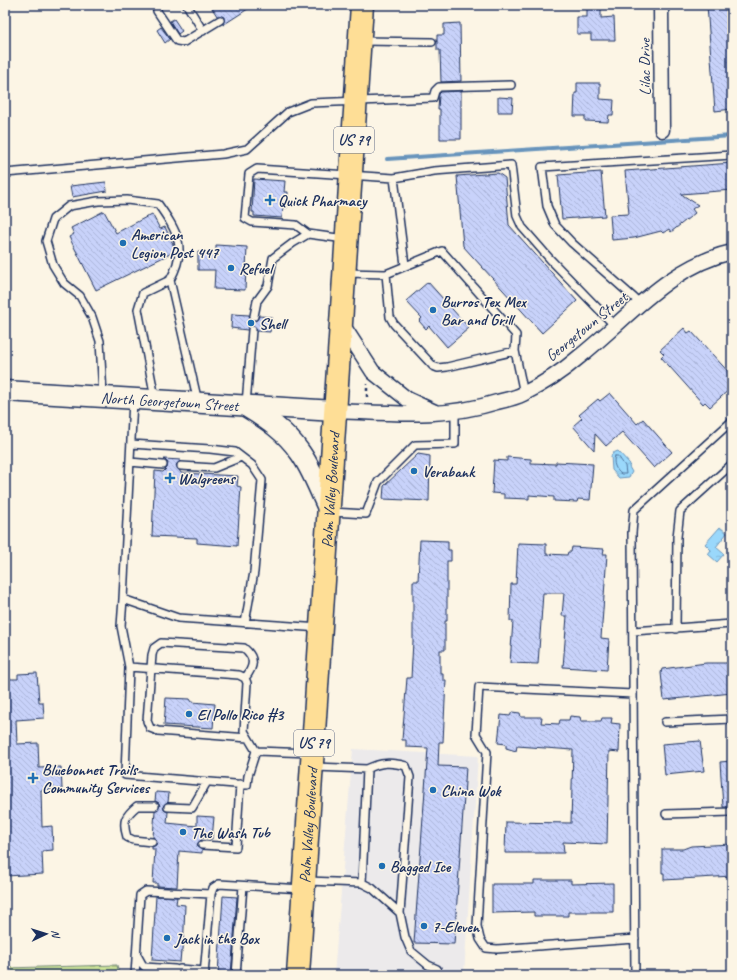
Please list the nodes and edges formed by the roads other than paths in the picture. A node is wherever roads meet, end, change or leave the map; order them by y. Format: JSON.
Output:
{"nodes":[{"id":1,"x":157,"y":5,"type":"edge"},
{"id":2,"x":187,"y":5,"type":"edge"},
{"id":3,"x":362,"y":5,"type":"edge"},
{"id":4,"x":661,"y":5,"type":"edge"},
{"id":5,"x":220,"y":20,"type":"dead end"},
{"id":6,"x":203,"y":31,"type":"junction"},
{"id":7,"x":360,"y":41,"type":"junction"},
{"id":8,"x":432,"y":42,"type":"dead end"},
{"id":9,"x":510,"y":85,"type":"dead end"},
{"id":10,"x":356,"y":102,"type":"junction"},
{"id":11,"x":662,"y":130,"type":"dead end"},
{"id":12,"x":732,"y":155,"type":"edge"},
{"id":13,"x":5,"y":173,"type":"edge"},
{"id":14,"x":351,"y":174,"type":"junction"},
{"id":15,"x":394,"y":178,"type":"junction"},
{"id":16,"x":308,"y":234,"type":"junction"},
{"id":17,"x":347,"y":239,"type":"junction"},
{"id":18,"x":732,"y":252,"type":"edge"},
{"id":19,"x":406,"y":266,"type":"junction"},
{"id":20,"x":345,"y":272,"type":"junction"},
{"id":21,"x":386,"y":274,"type":"junction"},
{"id":22,"x":170,"y":280,"type":"junction"},
{"id":23,"x":641,"y":304,"type":"junction"},
{"id":24,"x":254,"y":316,"type":"dead end"},
{"id":25,"x":341,"y":324,"type":"junction"},
{"id":26,"x":615,"y":326,"type":"junction"},
{"id":27,"x":252,"y":330,"type":"dead end"},
{"id":28,"x":515,"y":351,"type":"junction"},
{"id":29,"x":5,"y":391,"type":"edge"},
{"id":30,"x":524,"y":394,"type":"junction"},
{"id":31,"x":103,"y":398,"type":"junction"},
{"id":32,"x":133,"y":400,"type":"junction"},
{"id":33,"x":156,"y":401,"type":"junction"},
{"id":34,"x":198,"y":404,"type":"junction"},
{"id":35,"x":245,"y":406,"type":"junction"},
{"id":36,"x":335,"y":411,"type":"junction"},
{"id":37,"x":455,"y":412,"type":"junction"},
{"id":38,"x":438,"y":414,"type":"junction"},
{"id":39,"x":732,"y":421,"type":"edge"},
{"id":40,"x":131,"y":444,"type":"junction"},
{"id":41,"x":241,"y":457,"type":"junction"},
{"id":42,"x":130,"y":462,"type":"junction"},
{"id":43,"x":732,"y":464,"type":"edge"},
{"id":44,"x":163,"y":465,"type":"dead end"},
{"id":45,"x":181,"y":466,"type":"dead end"},
{"id":46,"x":330,"y":512,"type":"junction"},
{"id":47,"x":123,"y":600,"type":"junction"},
{"id":48,"x":246,"y":623,"type":"junction"},
{"id":49,"x":732,"y":624,"type":"edge"},
{"id":50,"x":322,"y":628,"type":"junction"},
{"id":51,"x":676,"y":629,"type":"junction"},
{"id":52,"x":633,"y":631,"type":"junction"},
{"id":53,"x":129,"y":667,"type":"junction"},
{"id":54,"x":151,"y":669,"type":"junction"},
{"id":55,"x":245,"y":678,"type":"junction"},
{"id":56,"x":633,"y":694,"type":"junction"},
{"id":57,"x":732,"y":719,"type":"edge"},
{"id":58,"x":665,"y":722,"type":"dead end"},
{"id":59,"x":248,"y":738,"type":"junction"},
{"id":60,"x":256,"y":751,"type":"junction"},
{"id":61,"x":313,"y":760,"type":"junction"},
{"id":62,"x":367,"y":769,"type":"junction"},
{"id":63,"x":207,"y":782,"type":"junction"},
{"id":64,"x":240,"y":784,"type":"junction"},
{"id":65,"x":155,"y":806,"type":"dead end"},
{"id":66,"x":168,"y":807,"type":"dead end"},
{"id":67,"x":732,"y":812,"type":"edge"},
{"id":68,"x":666,"y":814,"type":"dead end"},
{"id":69,"x":152,"y":842,"type":"dead end"},
{"id":70,"x":202,"y":845,"type":"dead end"},
{"id":71,"x":362,"y":883,"type":"junction"},
{"id":72,"x":304,"y":885,"type":"junction"},
{"id":73,"x":243,"y":886,"type":"junction"},
{"id":74,"x":211,"y":894,"type":"junction"},
{"id":75,"x":400,"y":913,"type":"junction"},
{"id":76,"x":635,"y":939,"type":"junction"},
{"id":77,"x":136,"y":953,"type":"junction"},
{"id":78,"x":205,"y":973,"type":"edge"},
{"id":79,"x":135,"y":975,"type":"edge"},
{"id":80,"x":236,"y":975,"type":"edge"},
{"id":81,"x":298,"y":975,"type":"edge"},
{"id":82,"x":437,"y":975,"type":"edge"},
{"id":83,"x":635,"y":975,"type":"edge"}],
"edges":[{"from":1,"to":6,"type":"lane"},
{"from":2,"to":6,"type":"lane"},
{"from":3,"to":7,"type":"highway","name":"Palm Valley Boulevard","number":"US 79"},
{"from":4,"to":11,"type":"street","name":"Lilac Drive"},
{"from":5,"to":6,"type":"lane"},
{"from":7,"to":8,"type":"lane"},
{"from":7,"to":10,"type":"highway","name":"Palm Valley Boulevard","number":"US 79"},
{"from":9,"to":10,"type":"lane"},
{"from":10,"to":13,"type":"lane"},
{"from":10,"to":14,"type":"highway","name":"Palm Valley Boulevard","number":"US 79"},
{"from":12,"to":23,"type":"lane"},
{"from":14,"to":15,"type":"lane"},
{"from":14,"to":16,"type":"lane"},
{"from":14,"to":17,"type":"highway","name":"Palm Valley Boulevard","number":"US 79"},
{"from":15,"to":19,"type":"lane"},
{"from":15,"to":26,"type":"lane"},
{"from":16,"to":17,"type":"lane"},
{"from":16,"to":24,"type":"lane"},
{"from":17,"to":20,"type":"highway","name":"Palm Valley Boulevard","number":"US 79"},
{"from":18,"to":23,"type":"street","name":"Georgetown Street"},
{"from":19,"to":21,"type":"lane"},
{"from":19,"to":28,"type":"lane"},
{"from":20,"to":21,"type":"lane"},
{"from":20,"to":25,"type":"highway","name":"Palm Valley Boulevard","number":"US 79"},
{"from":21,"to":28,"type":"lane"},
{"from":22,"to":31,"type":"lane"},
{"from":22,"to":33,"type":"lane"},
{"from":22,"to":34,"type":"lane"},
{"from":23,"to":26,"type":"street","name":"Georgetown Street"},
{"from":25,"to":36,"type":"highway","name":"Palm Valley Boulevard","number":"US 79"},
{"from":25,"to":38,"type":"street"},
{"from":26,"to":30,"type":"street","name":"Georgetown Street"},
{"from":27,"to":35,"type":"lane"},
{"from":28,"to":30,"type":"lane"},
{"from":29,"to":31,"type":"street","name":"North Georgetown Street"},
{"from":30,"to":37,"type":"street","name":"Georgetown Street"},
{"from":31,"to":32,"type":"street","name":"North Georgetown Street"},
{"from":32,"to":33,"type":"street","name":"North Georgetown Street"},
{"from":32,"to":40,"type":"lane"},
{"from":33,"to":34,"type":"street","name":"North Georgetown Street"},
{"from":34,"to":35,"type":"street","name":"North Georgetown Street"},
{"from":35,"to":36,"type":"street","name":"North Georgetown Street"},
{"from":35,"to":46,"type":"street"},
{"from":36,"to":38,"type":"street","name":"Georgetown Street"},
{"from":36,"to":46,"type":"highway","name":"Palm Valley Boulevard","number":"US 79"},
{"from":37,"to":38,"type":"street","name":"Georgetown Street"},
{"from":37,"to":46,"type":"lane"},
{"from":39,"to":52,"type":"lane"},
{"from":40,"to":41,"type":"lane"},
{"from":40,"to":42,"type":"lane"},
{"from":41,"to":45,"type":"lane"},
{"from":41,"to":48,"type":"lane"},
{"from":42,"to":44,"type":"lane"},
{"from":42,"to":47,"type":"lane"},
{"from":43,"to":51,"type":"lane"},
{"from":46,"to":50,"type":"highway","name":"Palm Valley Boulevard","number":"US 79"},
{"from":47,"to":48,"type":"lane"},
{"from":47,"to":53,"type":"lane"},
{"from":48,"to":50,"type":"lane"},
{"from":49,"to":51,"type":"lane"},
{"from":50,"to":61,"type":"highway","name":"Palm Valley Boulevard","number":"US 79"},
{"from":51,"to":52,"type":"lane"},
{"from":52,"to":56,"type":"lane"},
{"from":53,"to":54,"type":"lane"},
{"from":53,"to":63,"type":"lane"},
{"from":54,"to":55,"type":"lane"},
{"from":54,"to":55,"type":"lane"},
{"from":54,"to":59,"type":"lane"},
{"from":55,"to":59,"type":"lane"},
{"from":56,"to":76,"type":"lane"},
{"from":56,"to":76,"type":"lane"},
{"from":57,"to":58,"type":"lane"},
{"from":59,"to":60,"type":"lane"},
{"from":60,"to":61,"type":"lane"},
{"from":60,"to":64,"type":"lane"},
{"from":61,"to":62,"type":"lane"},
{"from":61,"to":72,"type":"highway","name":"Palm Valley Boulevard","number":"US 79"},
{"from":62,"to":71,"type":"lane"},
{"from":62,"to":75,"type":"lane"},
{"from":63,"to":64,"type":"lane"},
{"from":63,"to":66,"type":"lane"},
{"from":64,"to":70,"type":"lane"},
{"from":65,"to":69,"type":"lane"},
{"from":67,"to":68,"type":"lane"},
{"from":71,"to":72,"type":"lane"},
{"from":71,"to":75,"type":"lane"},
{"from":72,"to":73,"type":"lane"},
{"from":72,"to":81,"type":"highway","name":"Palm Valley Boulevard","number":"US 79"},
{"from":73,"to":74,"type":"lane"},
{"from":73,"to":80,"type":"lane"},
{"from":74,"to":77,"type":"lane"},
{"from":74,"to":78,"type":"lane"},
{"from":75,"to":82,"type":"lane"},
{"from":76,"to":83,"type":"lane"},
{"from":77,"to":78,"type":"lane"},
{"from":77,"to":79,"type":"lane"}]}
